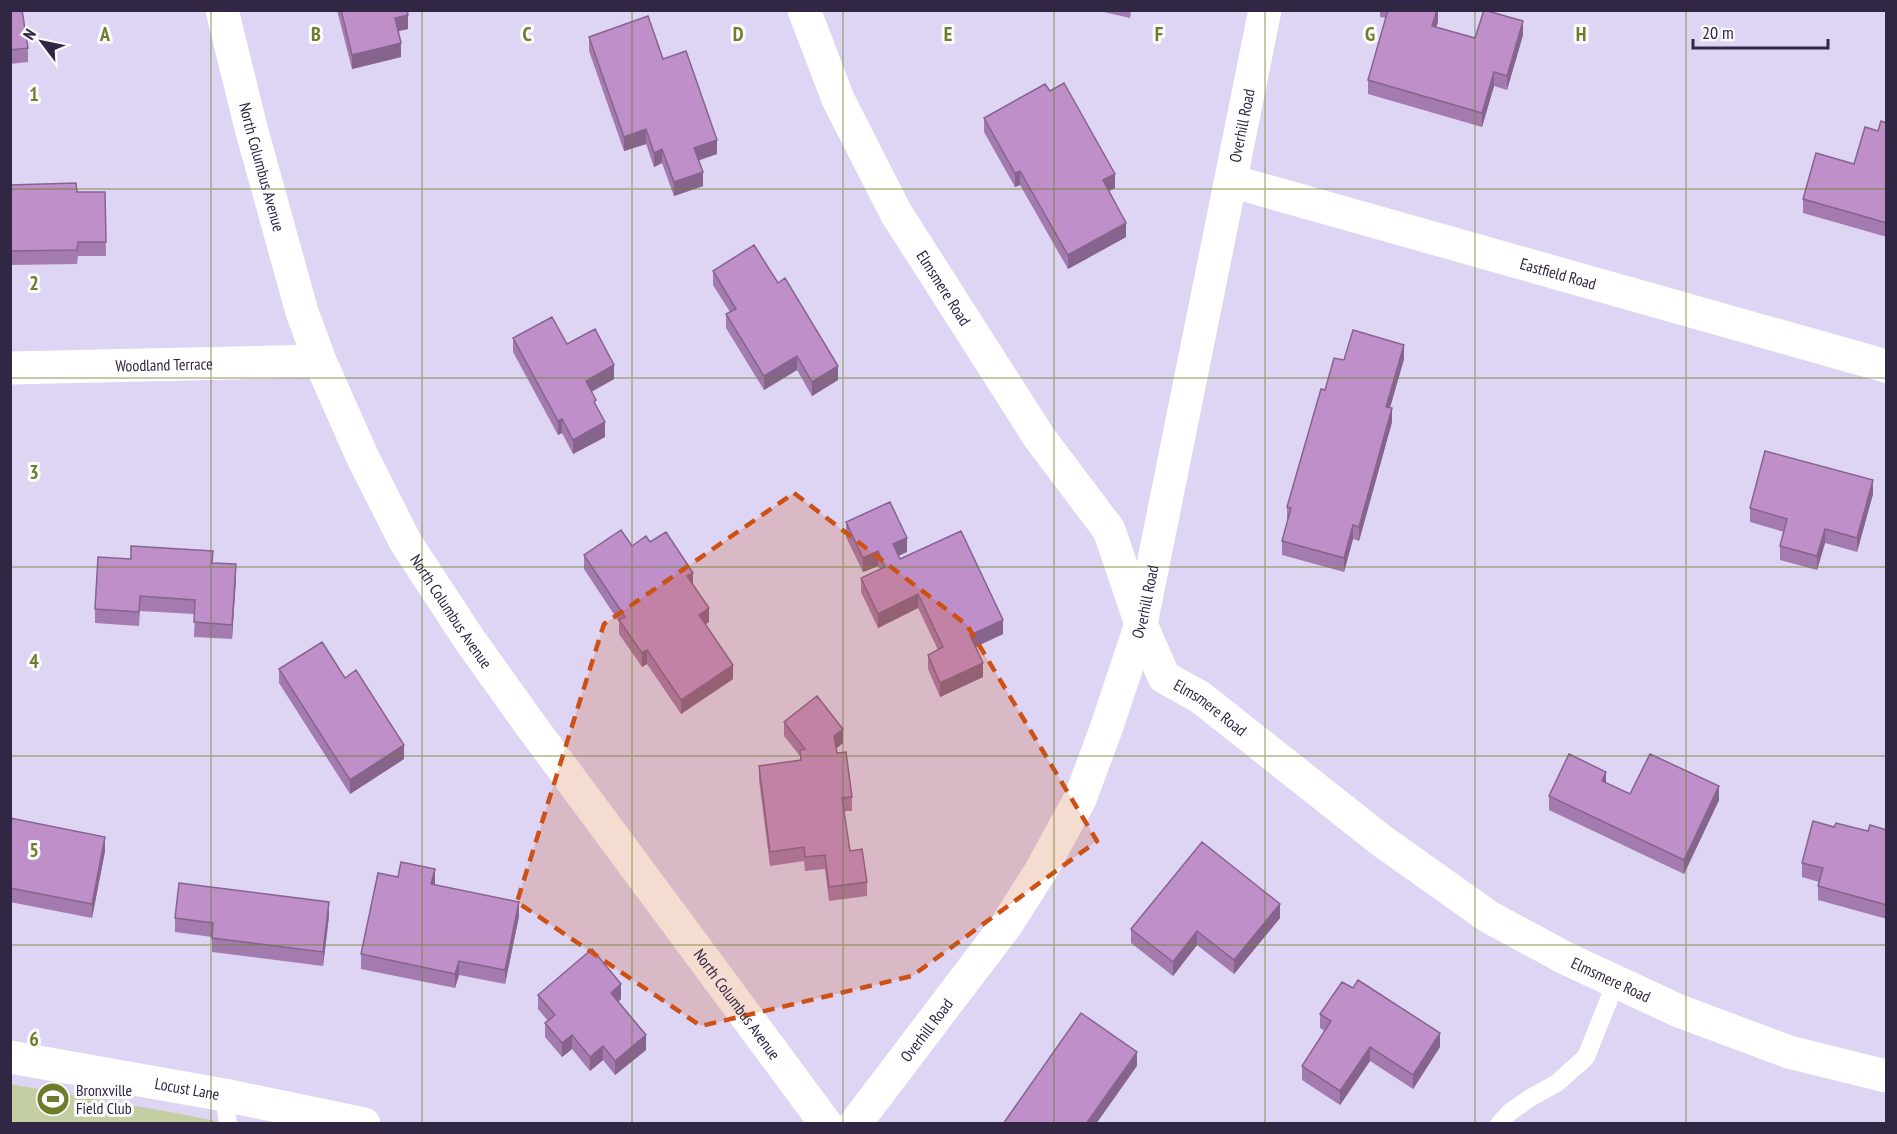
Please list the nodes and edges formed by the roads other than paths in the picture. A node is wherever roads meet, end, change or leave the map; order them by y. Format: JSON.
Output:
{"nodes":[{"id":1,"x":804,"y":10,"type":"edge"},
{"id":2,"x":1265,"y":10,"type":"edge"},
{"id":3,"x":223,"y":17,"type":"edge"},
{"id":4,"x":1231,"y":181,"type":"junction"},
{"id":5,"x":320,"y":361,"type":"junction"},
{"id":6,"x":1887,"y":366,"type":"edge"},
{"id":7,"x":10,"y":368,"type":"edge"},
{"id":8,"x":1142,"y":624,"type":"junction"},
{"id":9,"x":1616,"y":982,"type":"junction"},
{"id":10,"x":10,"y":1058,"type":"edge"},
{"id":11,"x":1887,"y":1076,"type":"edge"},
{"id":12,"x":226,"y":1109,"type":"edge"},
{"id":13,"x":364,"y":1124,"type":"edge"},
{"id":14,"x":826,"y":1124,"type":"edge"},
{"id":15,"x":855,"y":1124,"type":"edge"},
{"id":16,"x":1499,"y":1124,"type":"edge"}],
"edges":[{"from":1,"to":8,"type":"street","name":"Elmsmere Road"},
{"from":2,"to":4,"type":"street","name":"Overhill Road"},
{"from":3,"to":5,"type":"street","name":"North Columbus Avenue"},
{"from":4,"to":6,"type":"street","name":"Eastfield Road"},
{"from":4,"to":8,"type":"street","name":"Overhill Road"},
{"from":5,"to":7,"type":"street","name":"Woodland Terrace"},
{"from":5,"to":14,"type":"street","name":"North Columbus Avenue"},
{"from":8,"to":9,"type":"street","name":"Elmsmere Road"},
{"from":8,"to":15,"type":"street","name":"Overhill Road"},
{"from":9,"to":11,"type":"street","name":"Elmsmere Road"},
{"from":9,"to":16,"type":"lane"},
{"from":10,"to":12,"type":"street","name":"Locust Lane"},
{"from":12,"to":13,"type":"street","name":"Locust Lane"}]}
